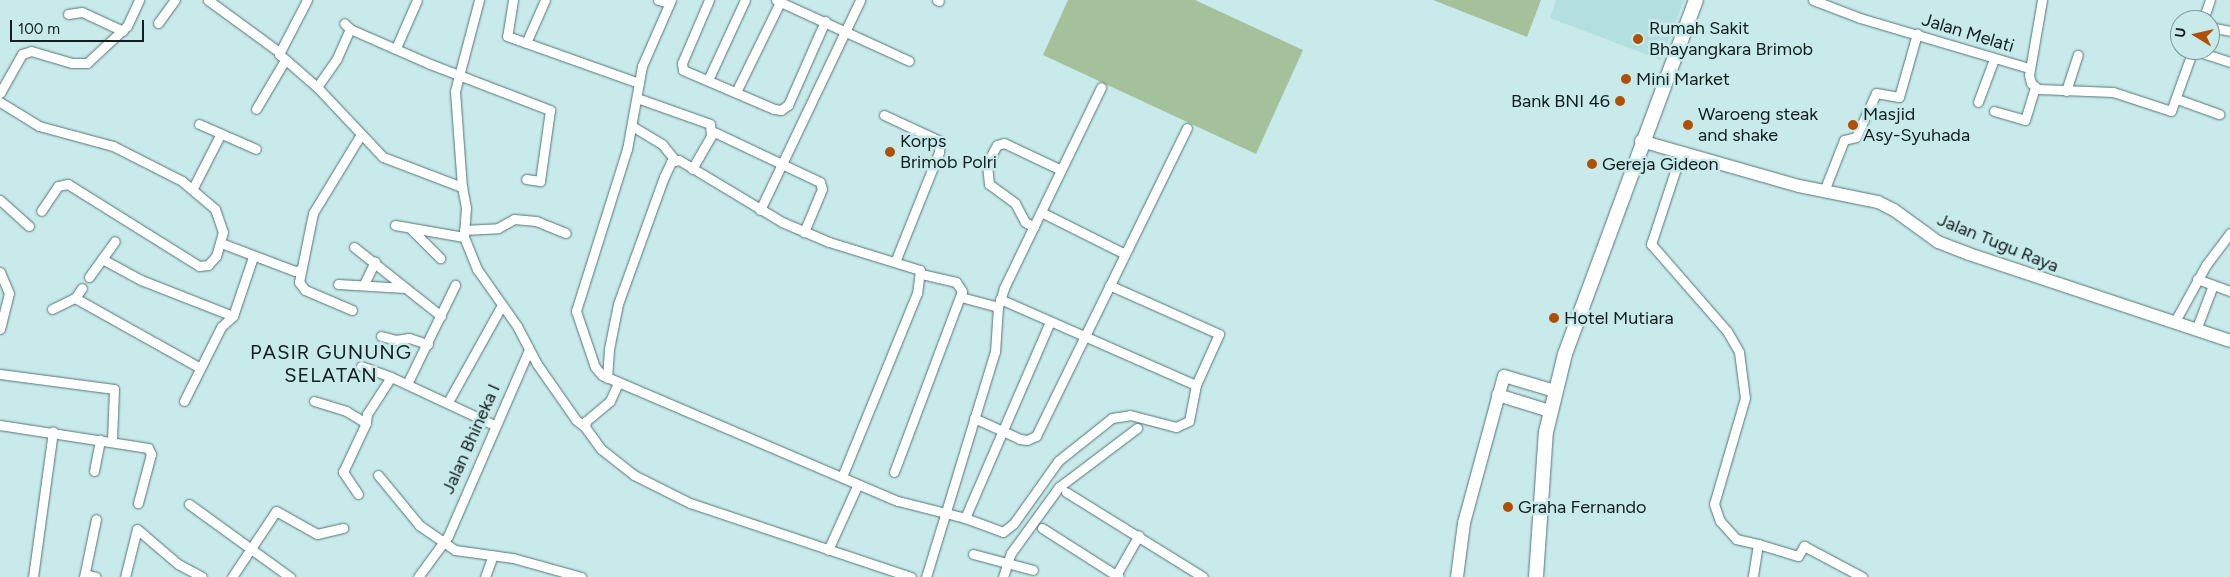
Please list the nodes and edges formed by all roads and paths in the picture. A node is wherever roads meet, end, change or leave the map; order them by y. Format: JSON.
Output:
{"nodes":[{"id":1,"x":139,"y":0,"type":"edge"},
{"id":2,"x":175,"y":0,"type":"edge"},
{"id":3,"x":208,"y":0,"type":"edge"},
{"id":4,"x":307,"y":0,"type":"edge"},
{"id":5,"x":418,"y":0,"type":"edge"},
{"id":6,"x":478,"y":0,"type":"edge"},
{"id":7,"x":513,"y":0,"type":"edge"},
{"id":8,"x":545,"y":0,"type":"edge"},
{"id":9,"x":658,"y":0,"type":"edge"},
{"id":10,"x":709,"y":0,"type":"edge"},
{"id":11,"x":745,"y":0,"type":"edge"},
{"id":12,"x":860,"y":0,"type":"edge"},
{"id":13,"x":1696,"y":0,"type":"edge"},
{"id":14,"x":1813,"y":0,"type":"edge"},
{"id":15,"x":2042,"y":0,"type":"edge"},
{"id":16,"x":670,"y":1,"type":"edge"},
{"id":17,"x":778,"y":1,"type":"edge"},
{"id":18,"x":1825,"y":3,"type":"edge"},
{"id":19,"x":68,"y":14,"type":"dead end"},
{"id":20,"x":825,"y":21,"type":"junction"},
{"id":21,"x":158,"y":23,"type":"dead end"},
{"id":22,"x":123,"y":31,"type":"junction"},
{"id":23,"x":846,"y":32,"type":"junction"},
{"id":24,"x":1917,"y":34,"type":"junction"},
{"id":25,"x":526,"y":43,"type":"junction"},
{"id":26,"x":396,"y":48,"type":"junction"},
{"id":27,"x":279,"y":52,"type":"junction"},
{"id":28,"x":2078,"y":55,"type":"dead end"},
{"id":29,"x":1994,"y":59,"type":"junction"},
{"id":30,"x":285,"y":60,"type":"junction"},
{"id":31,"x":2190,"y":60,"type":"edge"},
{"id":32,"x":909,"y":61,"type":"dead end"},
{"id":33,"x":2029,"y":68,"type":"junction"},
{"id":34,"x":458,"y":76,"type":"junction"},
{"id":35,"x":708,"y":80,"type":"junction"},
{"id":36,"x":639,"y":83,"type":"junction"},
{"id":37,"x":317,"y":87,"type":"junction"},
{"id":38,"x":1101,"y":87,"type":"dead end"},
{"id":39,"x":2036,"y":88,"type":"junction"},
{"id":40,"x":2066,"y":91,"type":"junction"},
{"id":41,"x":736,"y":92,"type":"junction"},
{"id":42,"x":0,"y":93,"type":"edge"},
{"id":43,"x":637,"y":98,"type":"junction"},
{"id":44,"x":2177,"y":99,"type":"junction"},
{"id":45,"x":0,"y":102,"type":"edge"},
{"id":46,"x":1978,"y":102,"type":"dead end"},
{"id":47,"x":256,"y":110,"type":"dead end"},
{"id":48,"x":1994,"y":111,"type":"dead end"},
{"id":49,"x":2218,"y":114,"type":"dead end"},
{"id":50,"x":884,"y":115,"type":"dead end"},
{"id":51,"x":199,"y":124,"type":"dead end"},
{"id":52,"x":632,"y":126,"type":"junction"},
{"id":53,"x":1187,"y":128,"type":"dead end"},
{"id":54,"x":712,"y":131,"type":"junction"},
{"id":55,"x":220,"y":135,"type":"junction"},
{"id":56,"x":360,"y":136,"type":"junction"},
{"id":57,"x":1641,"y":141,"type":"junction"},
{"id":58,"x":256,"y":149,"type":"dead end"},
{"id":59,"x":1681,"y":153,"type":"junction"},
{"id":60,"x":675,"y":160,"type":"junction"},
{"id":61,"x":783,"y":166,"type":"junction"},
{"id":62,"x":692,"y":169,"type":"junction"},
{"id":63,"x":1061,"y":170,"type":"junction"},
{"id":64,"x":526,"y":179,"type":"dead end"},
{"id":65,"x":462,"y":187,"type":"junction"},
{"id":66,"x":193,"y":188,"type":"junction"},
{"id":67,"x":1824,"y":191,"type":"junction"},
{"id":68,"x":0,"y":200,"type":"edge"},
{"id":69,"x":760,"y":210,"type":"junction"},
{"id":70,"x":41,"y":211,"type":"dead end"},
{"id":71,"x":1040,"y":212,"type":"junction"},
{"id":72,"x":395,"y":225,"type":"dead end"},
{"id":73,"x":29,"y":226,"type":"dead end"},
{"id":74,"x":1034,"y":227,"type":"junction"},
{"id":75,"x":411,"y":230,"type":"junction"},
{"id":76,"x":804,"y":232,"type":"junction"},
{"id":77,"x":464,"y":233,"type":"junction"},
{"id":78,"x":566,"y":233,"type":"dead end"},
{"id":79,"x":2230,"y":233,"type":"edge"},
{"id":80,"x":115,"y":241,"type":"dead end"},
{"id":81,"x":221,"y":244,"type":"junction"},
{"id":82,"x":354,"y":247,"type":"dead end"},
{"id":83,"x":1125,"y":254,"type":"junction"},
{"id":84,"x":253,"y":256,"type":"junction"},
{"id":85,"x":440,"y":258,"type":"dead end"},
{"id":86,"x":104,"y":260,"type":"junction"},
{"id":87,"x":376,"y":261,"type":"junction"},
{"id":88,"x":895,"y":262,"type":"junction"},
{"id":89,"x":300,"y":270,"type":"junction"},
{"id":90,"x":0,"y":272,"type":"edge"},
{"id":91,"x":922,"y":274,"type":"junction"},
{"id":92,"x":89,"y":277,"type":"dead end"},
{"id":93,"x":2198,"y":279,"type":"junction"},
{"id":94,"x":338,"y":284,"type":"dead end"},
{"id":95,"x":364,"y":284,"type":"junction"},
{"id":96,"x":455,"y":285,"type":"dead end"},
{"id":97,"x":1110,"y":285,"type":"junction"},
{"id":98,"x":2213,"y":285,"type":"junction"},
{"id":99,"x":82,"y":288,"type":"dead end"},
{"id":100,"x":405,"y":288,"type":"junction"},
{"id":101,"x":2230,"y":291,"type":"edge"},
{"id":102,"x":961,"y":297,"type":"junction"},
{"id":103,"x":75,"y":298,"type":"junction"},
{"id":104,"x":999,"y":303,"type":"junction"},
{"id":105,"x":502,"y":305,"type":"junction"},
{"id":106,"x":52,"y":309,"type":"dead end"},
{"id":107,"x":352,"y":310,"type":"dead end"},
{"id":108,"x":233,"y":316,"type":"junction"},
{"id":109,"x":441,"y":316,"type":"junction"},
{"id":110,"x":2176,"y":319,"type":"junction"},
{"id":111,"x":1050,"y":322,"type":"junction"},
{"id":112,"x":0,"y":329,"type":"edge"},
{"id":113,"x":2196,"y":330,"type":"junction"},
{"id":114,"x":381,"y":336,"type":"dead end"},
{"id":115,"x":1084,"y":336,"type":"junction"},
{"id":116,"x":2230,"y":341,"type":"edge"},
{"id":117,"x":428,"y":344,"type":"junction"},
{"id":118,"x":529,"y":350,"type":"junction"},
{"id":119,"x":361,"y":366,"type":"dead end"},
{"id":120,"x":200,"y":368,"type":"junction"},
{"id":121,"x":0,"y":374,"type":"edge"},
{"id":122,"x":391,"y":377,"type":"junction"},
{"id":123,"x":607,"y":378,"type":"junction"},
{"id":124,"x":408,"y":382,"type":"junction"},
{"id":125,"x":618,"y":383,"type":"junction"},
{"id":126,"x":1196,"y":385,"type":"junction"},
{"id":127,"x":1555,"y":391,"type":"junction"},
{"id":128,"x":1498,"y":395,"type":"junction"},
{"id":129,"x":184,"y":401,"type":"dead end"},
{"id":130,"x":314,"y":401,"type":"dead end"},
{"id":131,"x":448,"y":402,"type":"junction"},
{"id":132,"x":1550,"y":411,"type":"junction"},
{"id":133,"x":974,"y":418,"type":"junction"},
{"id":134,"x":366,"y":422,"type":"junction"},
{"id":135,"x":0,"y":424,"type":"edge"},
{"id":136,"x":494,"y":425,"type":"junction"},
{"id":137,"x":585,"y":427,"type":"junction"},
{"id":138,"x":1137,"y":428,"type":"dead end"},
{"id":139,"x":1002,"y":430,"type":"junction"},
{"id":140,"x":53,"y":431,"type":"junction"},
{"id":141,"x":100,"y":440,"type":"junction"},
{"id":142,"x":112,"y":441,"type":"junction"},
{"id":143,"x":94,"y":471,"type":"dead end"},
{"id":144,"x":894,"y":472,"type":"dead end"},
{"id":145,"x":378,"y":475,"type":"dead end"},
{"id":146,"x":842,"y":477,"type":"junction"},
{"id":147,"x":858,"y":484,"type":"junction"},
{"id":148,"x":1066,"y":492,"type":"dead end"},
{"id":149,"x":358,"y":494,"type":"dead end"},
{"id":150,"x":138,"y":503,"type":"dead end"},
{"id":151,"x":189,"y":504,"type":"dead end"},
{"id":152,"x":947,"y":513,"type":"junction"},
{"id":153,"x":96,"y":518,"type":"dead end"},
{"id":154,"x":966,"y":518,"type":"junction"},
{"id":155,"x":342,"y":528,"type":"dead end"},
{"id":156,"x":1042,"y":528,"type":"dead end"},
{"id":157,"x":1139,"y":535,"type":"junction"},
{"id":158,"x":444,"y":541,"type":"junction"},
{"id":159,"x":1758,"y":544,"type":"junction"},
{"id":160,"x":250,"y":550,"type":"junction"},
{"id":161,"x":828,"y":550,"type":"junction"},
{"id":162,"x":973,"y":554,"type":"dead end"},
{"id":163,"x":493,"y":555,"type":"junction"},
{"id":164,"x":1006,"y":563,"type":"junction"},
{"id":165,"x":1033,"y":570,"type":"dead end"},
{"id":166,"x":84,"y":576,"type":"edge"},
{"id":167,"x":1116,"y":576,"type":"edge"},
{"id":168,"x":33,"y":577,"type":"edge"},
{"id":169,"x":96,"y":577,"type":"edge"},
{"id":170,"x":125,"y":577,"type":"edge"},
{"id":171,"x":202,"y":577,"type":"edge"},
{"id":172,"x":232,"y":577,"type":"edge"},
{"id":173,"x":290,"y":577,"type":"edge"},
{"id":174,"x":418,"y":577,"type":"edge"},
{"id":175,"x":485,"y":577,"type":"edge"},
{"id":176,"x":580,"y":577,"type":"edge"},
{"id":177,"x":911,"y":577,"type":"edge"},
{"id":178,"x":926,"y":577,"type":"edge"},
{"id":179,"x":1003,"y":577,"type":"edge"},
{"id":180,"x":1203,"y":577,"type":"edge"},
{"id":181,"x":1457,"y":577,"type":"edge"},
{"id":182,"x":1536,"y":577,"type":"edge"},
{"id":183,"x":1753,"y":577,"type":"edge"},
{"id":184,"x":1862,"y":577,"type":"edge"}],
"edges":[{"from":1,"to":22,"type":"street"},
{"from":2,"to":21,"type":"street"},
{"from":3,"to":27,"type":"street"},
{"from":4,"to":27,"type":"street"},
{"from":5,"to":26,"type":"street"},
{"from":6,"to":34,"type":"street"},
{"from":7,"to":25,"type":"street"},
{"from":8,"to":25,"type":"street"},
{"from":9,"to":16,"type":"street"},
{"from":10,"to":35,"type":"street"},
{"from":11,"to":35,"type":"street"},
{"from":12,"to":23,"type":"street"},
{"from":13,"to":57,"type":"main road"},
{"from":14,"to":18,"type":"street","name":"Jalan Melati"},
{"from":15,"to":33,"type":"street"},
{"from":16,"to":36,"type":"street"},
{"from":17,"to":20,"type":"street"},
{"from":17,"to":41,"type":"street"},
{"from":18,"to":24,"type":"street","name":"Jalan Melati"},
{"from":19,"to":22,"type":"street"},
{"from":20,"to":23,"type":"street"},
{"from":20,"to":41,"type":"street"},
{"from":22,"to":42,"type":"street"},
{"from":23,"to":32,"type":"street"},
{"from":23,"to":61,"type":"street"},
{"from":24,"to":29,"type":"street","name":"Jalan Melati"},
{"from":24,"to":67,"type":"street"},
{"from":25,"to":36,"type":"street"},
{"from":26,"to":34,"type":"street"},
{"from":26,"to":37,"type":"street"},
{"from":27,"to":30,"type":"street"},
{"from":28,"to":40,"type":"street"},
{"from":29,"to":33,"type":"street","name":"Jalan Melati"},
{"from":29,"to":46,"type":"street"},
{"from":30,"to":37,"type":"street"},
{"from":30,"to":47,"type":"street"},
{"from":31,"to":44,"type":"street"},
{"from":33,"to":39,"type":"street"},
{"from":34,"to":64,"type":"street"},
{"from":34,"to":65,"type":"street"},
{"from":35,"to":41,"type":"street"},
{"from":36,"to":43,"type":"street"},
{"from":37,"to":56,"type":"street"},
{"from":38,"to":63,"type":"street"},
{"from":39,"to":40,"type":"street"},
{"from":39,"to":48,"type":"street"},
{"from":40,"to":44,"type":"street"},
{"from":43,"to":52,"type":"street"},
{"from":43,"to":54,"type":"street"},
{"from":44,"to":49,"type":"street"},
{"from":45,"to":66,"type":"street"},
{"from":50,"to":88,"type":"street"},
{"from":51,"to":55,"type":"street"},
{"from":52,"to":60,"type":"street"},
{"from":52,"to":123,"type":"street"},
{"from":53,"to":83,"type":"street"},
{"from":54,"to":61,"type":"street"},
{"from":54,"to":62,"type":"street"},
{"from":55,"to":58,"type":"street"},
{"from":55,"to":66,"type":"street"},
{"from":56,"to":65,"type":"street"},
{"from":56,"to":89,"type":"street"},
{"from":57,"to":59,"type":"street","name":"Jalan Tugu Raya"},
{"from":57,"to":127,"type":"main road"},
{"from":59,"to":67,"type":"street","name":"Jalan Tugu Raya"},
{"from":59,"to":159,"type":"street"},
{"from":60,"to":62,"type":"street"},
{"from":60,"to":123,"type":"street"},
{"from":61,"to":69,"type":"street"},
{"from":61,"to":76,"type":"street"},
{"from":62,"to":69,"type":"street"},
{"from":63,"to":71,"type":"street"},
{"from":63,"to":74,"type":"street"},
{"from":65,"to":77,"type":"street"},
{"from":66,"to":81,"type":"street"},
{"from":67,"to":110,"type":"street","name":"Jalan Tugu Raya"},
{"from":68,"to":73,"type":"street"},
{"from":69,"to":76,"type":"street"},
{"from":70,"to":81,"type":"street"},
{"from":71,"to":74,"type":"street"},
{"from":71,"to":83,"type":"street"},
{"from":72,"to":75,"type":"street"},
{"from":74,"to":104,"type":"street"},
{"from":75,"to":77,"type":"street"},
{"from":75,"to":85,"type":"street"},
{"from":76,"to":88,"type":"street"},
{"from":77,"to":78,"type":"street"},
{"from":77,"to":105,"type":"street"},
{"from":79,"to":93,"type":"street"},
{"from":80,"to":86,"type":"street"},
{"from":81,"to":84,"type":"street"},
{"from":82,"to":87,"type":"street"},
{"from":83,"to":97,"type":"street"},
{"from":84,"to":89,"type":"street"},
{"from":84,"to":108,"type":"street"},
{"from":86,"to":92,"type":"street"},
{"from":86,"to":108,"type":"street"},
{"from":87,"to":95,"type":"street"},
{"from":87,"to":100,"type":"street"},
{"from":88,"to":91,"type":"street"},
{"from":89,"to":107,"type":"street"},
{"from":90,"to":112,"type":"street"},
{"from":91,"to":102,"type":"street"},
{"from":91,"to":146,"type":"street"},
{"from":93,"to":98,"type":"street"},
{"from":93,"to":110,"type":"street"},
{"from":94,"to":95,"type":"street"},
{"from":95,"to":100,"type":"street"},
{"from":96,"to":109,"type":"street"},
{"from":97,"to":115,"type":"street"},
{"from":97,"to":126,"type":"street"},
{"from":98,"to":101,"type":"street"},
{"from":98,"to":113,"type":"street"},
{"from":99,"to":103,"type":"street"},
{"from":100,"to":109,"type":"street"},
{"from":102,"to":104,"type":"street"},
{"from":102,"to":144,"type":"street"},
{"from":103,"to":106,"type":"street"},
{"from":103,"to":120,"type":"street"},
{"from":104,"to":111,"type":"street"},
{"from":104,"to":133,"type":"street"},
{"from":105,"to":118,"type":"street"},
{"from":105,"to":131,"type":"street"},
{"from":108,"to":120,"type":"street"},
{"from":109,"to":117,"type":"street"},
{"from":110,"to":113,"type":"street","name":"Jalan Tugu Raya"},
{"from":111,"to":115,"type":"street"},
{"from":111,"to":139,"type":"street"},
{"from":113,"to":116,"type":"street","name":"Jalan Tugu Raya"},
{"from":114,"to":117,"type":"street"},
{"from":115,"to":126,"type":"street"},
{"from":115,"to":139,"type":"street"},
{"from":117,"to":124,"type":"street"},
{"from":118,"to":136,"type":"street","name":"Jalan Bhineka I"},
{"from":118,"to":137,"type":"street"},
{"from":119,"to":122,"type":"street"},
{"from":120,"to":129,"type":"street"},
{"from":121,"to":142,"type":"street"},
{"from":122,"to":124,"type":"street"},
{"from":122,"to":134,"type":"street"},
{"from":123,"to":125,"type":"street"},
{"from":124,"to":131,"type":"street"},
{"from":125,"to":137,"type":"street"},
{"from":125,"to":146,"type":"street"},
{"from":126,"to":154,"type":"street"},
{"from":127,"to":128,"type":"street"},
{"from":127,"to":132,"type":"main road"},
{"from":128,"to":132,"type":"street"},
{"from":128,"to":181,"type":"street"},
{"from":130,"to":134,"type":"street"},
{"from":131,"to":136,"type":"street"},
{"from":132,"to":182,"type":"main road"},
{"from":133,"to":139,"type":"street"},
{"from":133,"to":152,"type":"street"},
{"from":134,"to":149,"type":"street"},
{"from":135,"to":140,"type":"street"},
{"from":136,"to":158,"type":"street","name":"Jalan Bhineka I"},
{"from":137,"to":161,"type":"street"},
{"from":138,"to":164,"type":"street"},
{"from":139,"to":154,"type":"street"},
{"from":140,"to":141,"type":"street"},
{"from":140,"to":168,"type":"street"},
{"from":141,"to":142,"type":"street"},
{"from":141,"to":143,"type":"street"},
{"from":142,"to":150,"type":"street"},
{"from":145,"to":158,"type":"street"},
{"from":146,"to":147,"type":"street"},
{"from":147,"to":152,"type":"street"},
{"from":147,"to":161,"type":"street"},
{"from":148,"to":157,"type":"street"},
{"from":151,"to":160,"type":"street"},
{"from":152,"to":154,"type":"street"},
{"from":152,"to":178,"type":"street"},
{"from":153,"to":166,"type":"street"},
{"from":155,"to":160,"type":"street"},
{"from":156,"to":167,"type":"street"},
{"from":157,"to":167,"type":"street"},
{"from":157,"to":180,"type":"street"},
{"from":158,"to":163,"type":"street"},
{"from":158,"to":174,"type":"street","name":"Jalan Bhineka I"},
{"from":159,"to":183,"type":"street"},
{"from":159,"to":184,"type":"street"},
{"from":160,"to":172,"type":"street"},
{"from":160,"to":173,"type":"street"},
{"from":161,"to":177,"type":"street"},
{"from":162,"to":164,"type":"street"},
{"from":163,"to":175,"type":"street"},
{"from":163,"to":176,"type":"street"},
{"from":164,"to":165,"type":"street"},
{"from":164,"to":179,"type":"street"},
{"from":166,"to":169,"type":"street"},
{"from":170,"to":171,"type":"street"}]}
